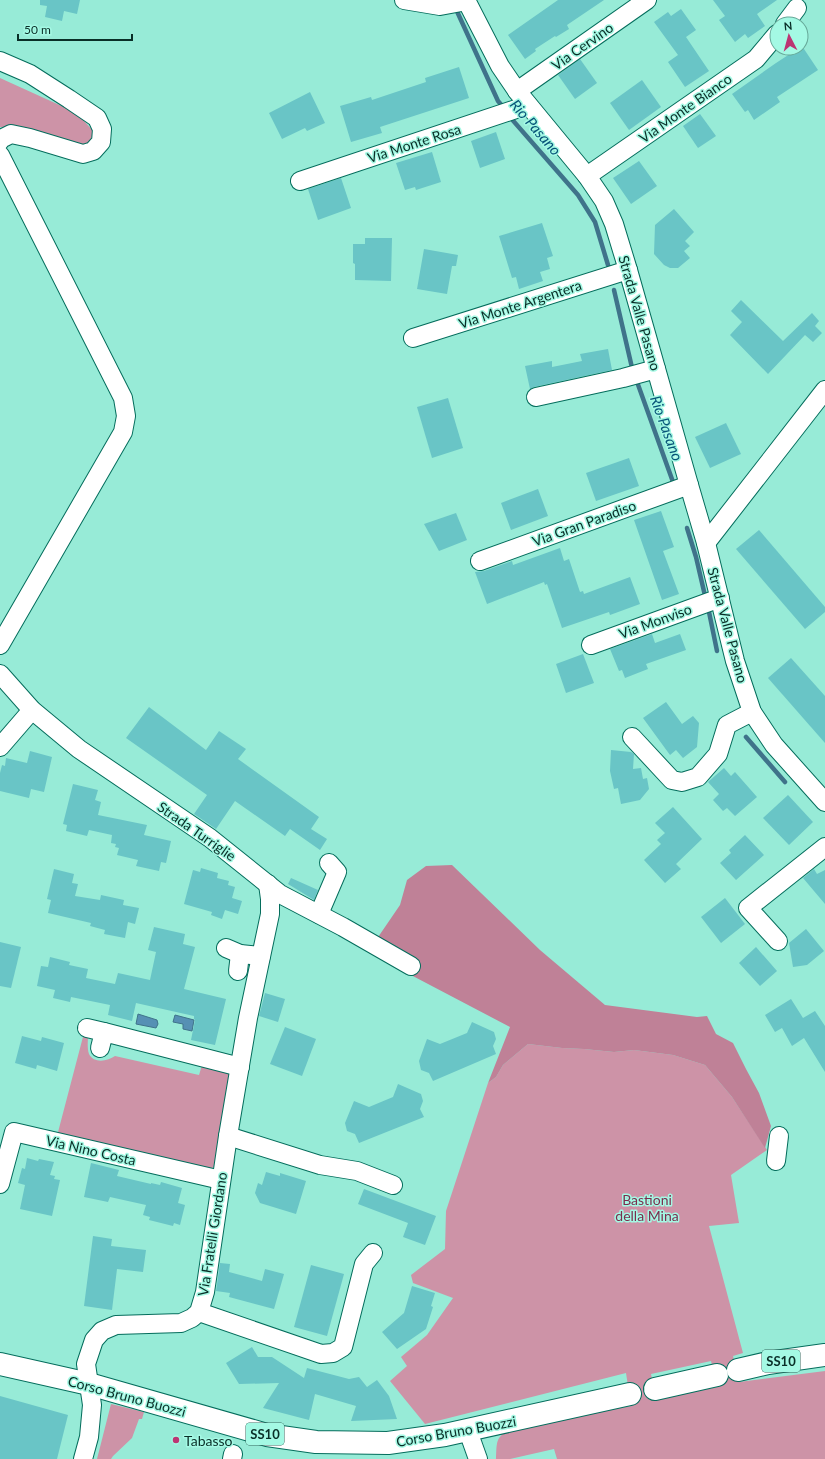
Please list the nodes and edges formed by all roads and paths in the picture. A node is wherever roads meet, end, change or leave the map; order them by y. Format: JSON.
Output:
{"nodes":[{"id":1,"x":404,"y":0,"type":"edge"},
{"id":2,"x":647,"y":0,"type":"edge"},
{"id":3,"x":460,"y":3,"type":"edge"},
{"id":4,"x":797,"y":8,"type":"dead end"},
{"id":5,"x":791,"y":16,"type":"edge"},
{"id":6,"x":769,"y":44,"type":"edge"},
{"id":7,"x":0,"y":61,"type":"edge"},
{"id":8,"x":519,"y":102,"type":"junction"},
{"id":9,"x":0,"y":141,"type":"edge"},
{"id":10,"x":0,"y":155,"type":"edge"},
{"id":11,"x":587,"y":176,"type":"junction"},
{"id":12,"x":300,"y":181,"type":"dead end"},
{"id":13,"x":628,"y":270,"type":"junction"},
{"id":14,"x":413,"y":338,"type":"dead end"},
{"id":15,"x":648,"y":371,"type":"junction"},
{"id":16,"x":824,"y":391,"type":"edge"},
{"id":17,"x":536,"y":397,"type":"dead end"},
{"id":18,"x":689,"y":485,"type":"junction"},
{"id":19,"x":706,"y":543,"type":"junction"},
{"id":20,"x":480,"y":561,"type":"dead end"},
{"id":21,"x":711,"y":601,"type":"junction"},
{"id":22,"x":0,"y":645,"type":"edge"},
{"id":23,"x":591,"y":645,"type":"dead end"},
{"id":24,"x":0,"y":674,"type":"edge"},
{"id":25,"x":32,"y":710,"type":"junction"},
{"id":26,"x":752,"y":712,"type":"junction"},
{"id":27,"x":632,"y":737,"type":"dead end"},
{"id":28,"x":0,"y":746,"type":"edge"},
{"id":29,"x":825,"y":802,"type":"edge"},
{"id":30,"x":825,"y":847,"type":"edge"},
{"id":31,"x":329,"y":863,"type":"dead end"},
{"id":32,"x":268,"y":884,"type":"junction"},
{"id":33,"x":319,"y":914,"type":"junction"},
{"id":34,"x":778,"y":941,"type":"dead end"},
{"id":35,"x":261,"y":956,"type":"junction"},
{"id":36,"x":234,"y":958,"type":"dead end"},
{"id":37,"x":411,"y":966,"type":"dead end"},
{"id":38,"x":97,"y":1036,"type":"dead end"},
{"id":39,"x":240,"y":1067,"type":"junction"},
{"id":40,"x":228,"y":1136,"type":"junction"},
{"id":41,"x":779,"y":1136,"type":"dead end"},
{"id":42,"x":776,"y":1161,"type":"dead end"},
{"id":43,"x":221,"y":1180,"type":"junction"},
{"id":44,"x":0,"y":1184,"type":"edge"},
{"id":45,"x":393,"y":1185,"type":"dead end"},
{"id":46,"x":373,"y":1253,"type":"dead end"},
{"id":47,"x":199,"y":1312,"type":"junction"},
{"id":48,"x":825,"y":1355,"type":"edge"},
{"id":49,"x":0,"y":1364,"type":"edge"},
{"id":50,"x":738,"y":1370,"type":"dead end"},
{"id":51,"x":717,"y":1375,"type":"dead end"},
{"id":52,"x":89,"y":1384,"type":"junction"},
{"id":53,"x":655,"y":1389,"type":"dead end"},
{"id":54,"x":630,"y":1394,"type":"dead end"},
{"id":55,"x":468,"y":1431,"type":"junction"},
{"id":56,"x":83,"y":1459,"type":"edge"},
{"id":57,"x":478,"y":1459,"type":"edge"}],
"edges":[{"from":1,"to":3,"type":"street"},
{"from":2,"to":8,"type":"street","name":"Via Cervino"},
{"from":3,"to":8,"type":"street","name":"Strada Valle Pasano"},
{"from":4,"to":5,"type":"street"},
{"from":6,"to":11,"type":"street","name":"Via Monte Bianco"},
{"from":7,"to":9,"type":"street"},
{"from":8,"to":11,"type":"street","name":"Strada Valle Pasano"},
{"from":8,"to":12,"type":"street","name":"Via Monte Rosa"},
{"from":10,"to":22,"type":"street"},
{"from":11,"to":13,"type":"street","name":"Strada Valle Pasano"},
{"from":13,"to":14,"type":"street","name":"Via Monte Argentera"},
{"from":13,"to":15,"type":"street","name":"Strada Valle Pasano"},
{"from":15,"to":17,"type":"street"},
{"from":15,"to":18,"type":"street","name":"Strada Valle Pasano"},
{"from":16,"to":19,"type":"street"},
{"from":18,"to":19,"type":"street","name":"Strada Valle Pasano"},
{"from":18,"to":20,"type":"street","name":"Via Gran Paradiso"},
{"from":19,"to":21,"type":"street","name":"Strada Valle Pasano"},
{"from":21,"to":23,"type":"street","name":"Via Monviso"},
{"from":21,"to":26,"type":"street","name":"Strada Valle Pasano"},
{"from":24,"to":25,"type":"street","name":"Strada Turriglie"},
{"from":25,"to":28,"type":"street"},
{"from":25,"to":32,"type":"street","name":"Strada Turriglie"},
{"from":26,"to":27,"type":"street"},
{"from":26,"to":29,"type":"street","name":"Strada Valle Pasano"},
{"from":30,"to":34,"type":"street"},
{"from":31,"to":33,"type":"street"},
{"from":32,"to":33,"type":"street","name":"Strada Turriglie"},
{"from":32,"to":35,"type":"street","name":"Via Fratelli Giordano"},
{"from":33,"to":37,"type":"street","name":"Strada Turriglie"},
{"from":35,"to":36,"type":"street"},
{"from":35,"to":39,"type":"street","name":"Via Fratelli Giordano"},
{"from":38,"to":39,"type":"street"},
{"from":39,"to":40,"type":"street","name":"Via Fratelli Giordano"},
{"from":40,"to":43,"type":"street","name":"Via Fratelli Giordano"},
{"from":40,"to":45,"type":"street"},
{"from":41,"to":42,"type":"street"},
{"from":43,"to":44,"type":"street","name":"Via Nino Costa"},
{"from":43,"to":47,"type":"street","name":"Via Fratelli Giordano"},
{"from":46,"to":47,"type":"street"},
{"from":47,"to":52,"type":"street","name":"Via Fratelli Giordano"},
{"from":48,"to":50,"type":"main road","number":"SS10"},
{"from":49,"to":52,"type":"main road","name":"Corso Bruno Buozzi","number":"SS10"},
{"from":51,"to":53,"type":"main road"},
{"from":52,"to":55,"type":"main road","name":"Corso Bruno Buozzi","number":"SS10"},
{"from":52,"to":56,"type":"street","name":"Via Fratelli Giordano"},
{"from":54,"to":55,"type":"main road","name":"Corso Bruno Buozzi","number":"SS10"},
{"from":55,"to":57,"type":"street"}]}
